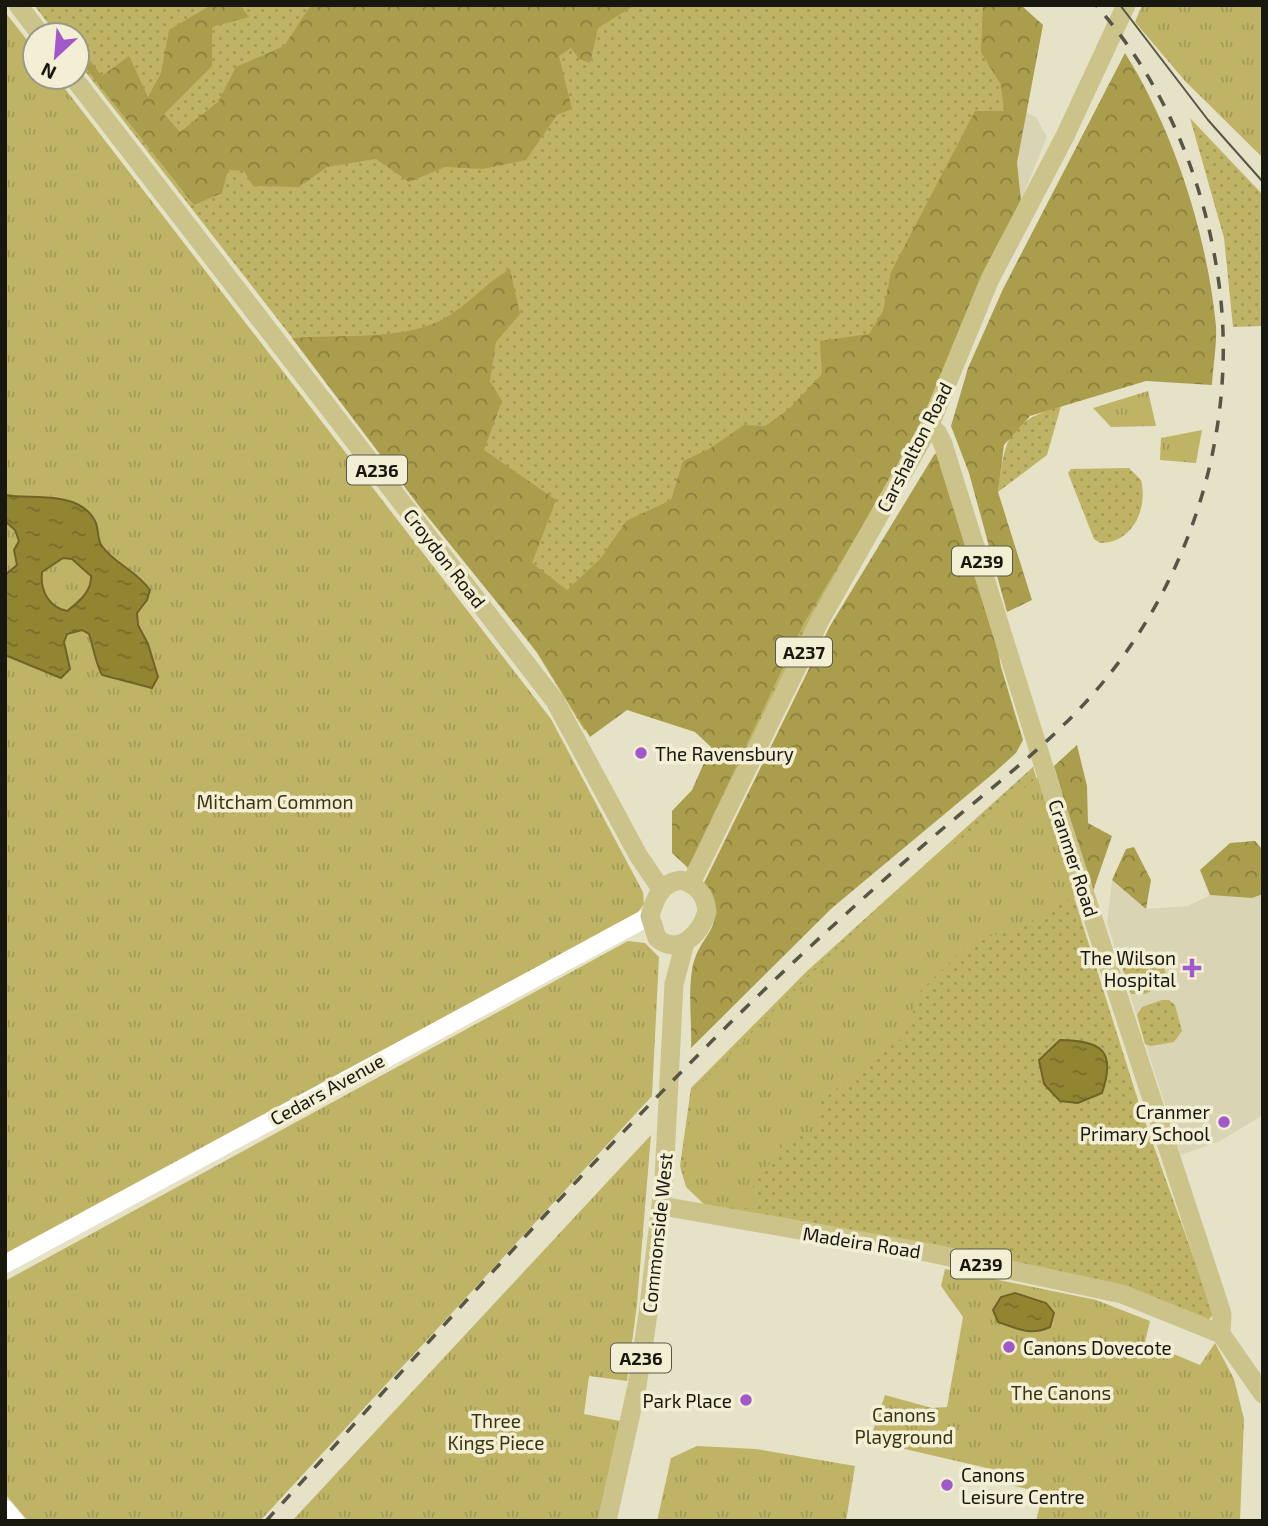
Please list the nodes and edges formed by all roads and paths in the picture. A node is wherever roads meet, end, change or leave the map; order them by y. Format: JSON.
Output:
{"nodes":[{"id":1,"x":18,"y":5,"type":"edge"},
{"id":2,"x":1126,"y":5,"type":"edge"},
{"id":3,"x":30,"y":21,"type":"edge"},
{"id":4,"x":84,"y":91,"type":"edge"},
{"id":5,"x":929,"y":427,"type":"junction"},
{"id":6,"x":691,"y":883,"type":"junction"},
{"id":7,"x":661,"y":889,"type":"junction"},
{"id":8,"x":650,"y":916,"type":"junction"},
{"id":9,"x":676,"y":944,"type":"junction"},
{"id":10,"x":662,"y":1206,"type":"junction"},
{"id":11,"x":5,"y":1265,"type":"edge"},
{"id":12,"x":1221,"y":1334,"type":"junction"},
{"id":13,"x":1263,"y":1394,"type":"edge"},
{"id":14,"x":5,"y":1509,"type":"edge"},
{"id":15,"x":15,"y":1521,"type":"edge"},
{"id":16,"x":607,"y":1521,"type":"edge"}],
"edges":[{"from":1,"to":3,"type":"main road"},
{"from":2,"to":5,"type":"main road","name":"Carshalton Road","number":"A237"},
{"from":4,"to":7,"type":"main road","name":"Croydon Road","number":"A236"},
{"from":5,"to":6,"type":"main road","name":"Carshalton Road","number":"A237"},
{"from":5,"to":12,"type":"main road","name":"Cranmer Road","number":"A239"},
{"from":6,"to":7,"type":"main road"},
{"from":6,"to":9,"type":"main road"},
{"from":7,"to":8,"type":"main road"},
{"from":8,"to":9,"type":"main road"},
{"from":8,"to":11,"type":"street","name":"Cedars Avenue"},
{"from":9,"to":10,"type":"main road","name":"Commonside West","number":"A236"},
{"from":10,"to":12,"type":"main road","name":"Madeira Road","number":"A239"},
{"from":10,"to":16,"type":"main road","name":"Commonside West","number":"A236"},
{"from":12,"to":13,"type":"main road","number":"A239"},
{"from":14,"to":15,"type":"street"}]}
